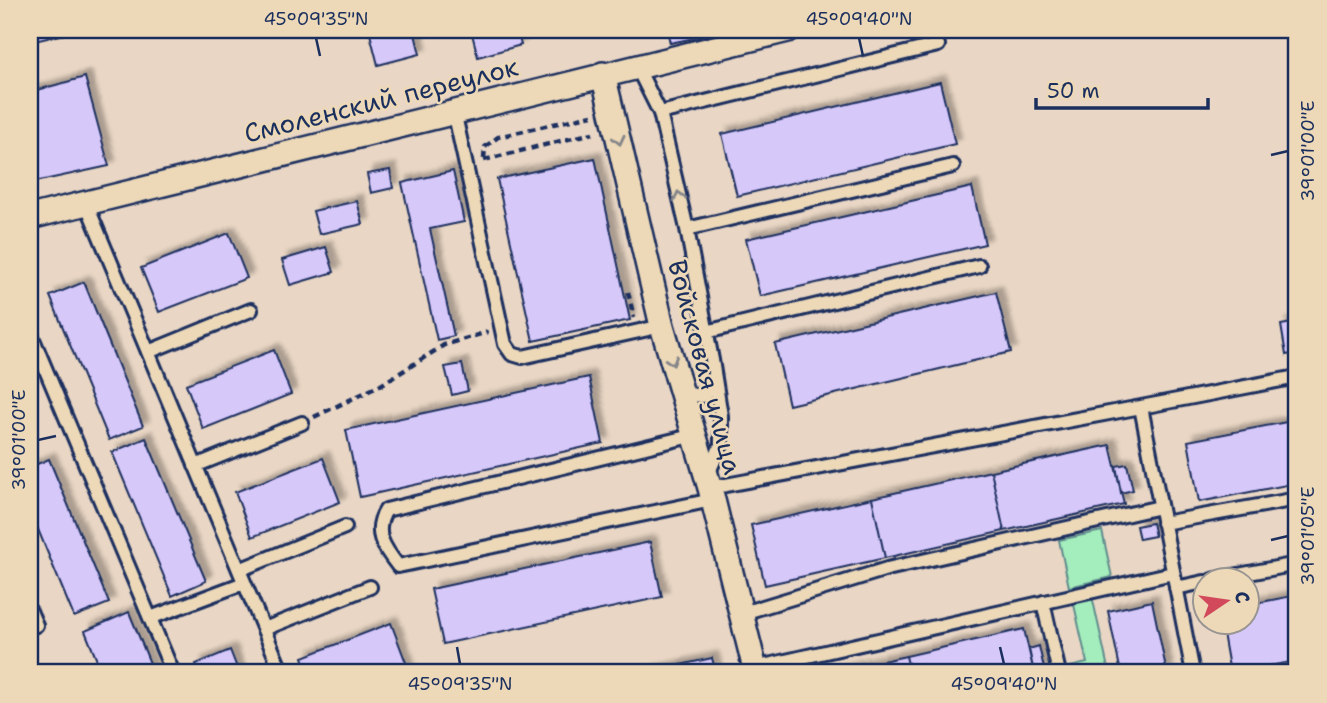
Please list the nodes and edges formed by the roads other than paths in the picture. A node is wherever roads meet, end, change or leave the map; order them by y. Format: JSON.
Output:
{"nodes":[{"id":1,"x":783,"y":30,"type":"edge"},
{"id":2,"x":938,"y":45,"type":"dead end"},
{"id":3,"x":636,"y":65,"type":"junction"},
{"id":4,"x":603,"y":74,"type":"junction"},
{"id":5,"x":454,"y":111,"type":"junction"},
{"id":6,"x":660,"y":113,"type":"junction"},
{"id":7,"x":953,"y":166,"type":"dead end"},
{"id":8,"x":86,"y":203,"type":"junction"},
{"id":9,"x":30,"y":217,"type":"edge"},
{"id":10,"x":687,"y":229,"type":"junction"},
{"id":11,"x":979,"y":266,"type":"dead end"},
{"id":12,"x":251,"y":310,"type":"dead end"},
{"id":13,"x":662,"y":326,"type":"junction"},
{"id":14,"x":30,"y":332,"type":"edge"},
{"id":15,"x":706,"y":332,"type":"junction"},
{"id":16,"x":148,"y":352,"type":"junction"},
{"id":17,"x":1297,"y":377,"type":"edge"},
{"id":18,"x":716,"y":387,"type":"junction"},
{"id":19,"x":682,"y":393,"type":"junction"},
{"id":20,"x":1141,"y":407,"type":"junction"},
{"id":21,"x":302,"y":423,"type":"road end"},
{"id":22,"x":695,"y":435,"type":"junction"},
{"id":23,"x":195,"y":466,"type":"junction"},
{"id":24,"x":709,"y":489,"type":"junction"},
{"id":25,"x":1297,"y":499,"type":"edge"},
{"id":26,"x":1160,"y":507,"type":"junction"},
{"id":27,"x":1163,"y":523,"type":"junction"},
{"id":28,"x":345,"y":527,"type":"dead end"},
{"id":29,"x":1297,"y":564,"type":"edge"},
{"id":30,"x":239,"y":570,"type":"junction"},
{"id":31,"x":1260,"y":571,"type":"edge"},
{"id":32,"x":1173,"y":573,"type":"junction"},
{"id":33,"x":244,"y":583,"type":"junction"},
{"id":34,"x":1190,"y":585,"type":"edge"},
{"id":35,"x":370,"y":586,"type":"dead end"},
{"id":36,"x":1176,"y":588,"type":"junction"},
{"id":37,"x":1043,"y":602,"type":"junction"},
{"id":38,"x":30,"y":611,"type":"edge"},
{"id":39,"x":743,"y":613,"type":"junction"},
{"id":40,"x":150,"y":618,"type":"junction"},
{"id":41,"x":30,"y":628,"type":"edge"},
{"id":42,"x":264,"y":629,"type":"junction"},
{"id":43,"x":756,"y":671,"type":"edge"},
{"id":44,"x":173,"y":673,"type":"edge"},
{"id":45,"x":282,"y":673,"type":"edge"},
{"id":46,"x":1059,"y":673,"type":"edge"},
{"id":47,"x":1193,"y":673,"type":"edge"}],
"edges":[{"from":1,"to":3,"type":"street","name":"Смоленский переулок"},
{"from":2,"to":6,"type":"lane"},
{"from":3,"to":4,"type":"street","name":"Смоленский переулок"},
{"from":3,"to":6,"type":"lane"},
{"from":4,"to":5,"type":"street","name":"Смоленский переулок"},
{"from":4,"to":13,"type":"street","name":"Войсковая улица","one_way":true},
{"from":5,"to":8,"type":"street","name":"Смоленский переулок"},
{"from":5,"to":13,"type":"lane"},
{"from":10,"to":6,"type":"lane","one_way":true},
{"from":7,"to":10,"type":"lane"},
{"from":8,"to":9,"type":"street","name":"Смоленский переулок"},
{"from":8,"to":16,"type":"lane"},
{"from":10,"to":15,"type":"lane"},
{"from":11,"to":15,"type":"lane"},
{"from":12,"to":16,"type":"lane"},
{"from":13,"to":19,"type":"street","name":"Войсковая улица","one_way":true},
{"from":14,"to":40,"type":"lane"},
{"from":15,"to":18,"type":"lane"},
{"from":16,"to":23,"type":"lane"},
{"from":17,"to":20,"type":"lane"},
{"from":18,"to":19,"type":"lane"},
{"from":18,"to":24,"type":"lane"},
{"from":19,"to":22,"type":"street","name":"Войсковая улица"},
{"from":20,"to":24,"type":"lane"},
{"from":20,"to":26,"type":"lane"},
{"from":21,"to":23,"type":"lane"},
{"from":22,"to":24,"type":"street","name":"Войсковая улица"},
{"from":22,"to":24,"type":"lane"},
{"from":23,"to":30,"type":"lane"},
{"from":24,"to":39,"type":"street","name":"Войсковая улица"},
{"from":25,"to":27,"type":"lane"},
{"from":26,"to":27,"type":"lane"},
{"from":26,"to":39,"type":"lane"},
{"from":27,"to":32,"type":"lane"},
{"from":28,"to":30,"type":"lane"},
{"from":29,"to":31,"type":"lane"},
{"from":30,"to":33,"type":"lane"},
{"from":32,"to":36,"type":"lane"},
{"from":32,"to":37,"type":"lane"},
{"from":33,"to":40,"type":"lane"},
{"from":33,"to":42,"type":"lane"},
{"from":34,"to":36,"type":"lane"},
{"from":35,"to":42,"type":"lane"},
{"from":36,"to":47,"type":"lane"},
{"from":37,"to":43,"type":"lane"},
{"from":37,"to":46,"type":"lane"},
{"from":38,"to":41,"type":"lane"},
{"from":39,"to":43,"type":"street","name":"Войсковая улица"},
{"from":40,"to":44,"type":"lane"},
{"from":42,"to":45,"type":"lane"}]}
